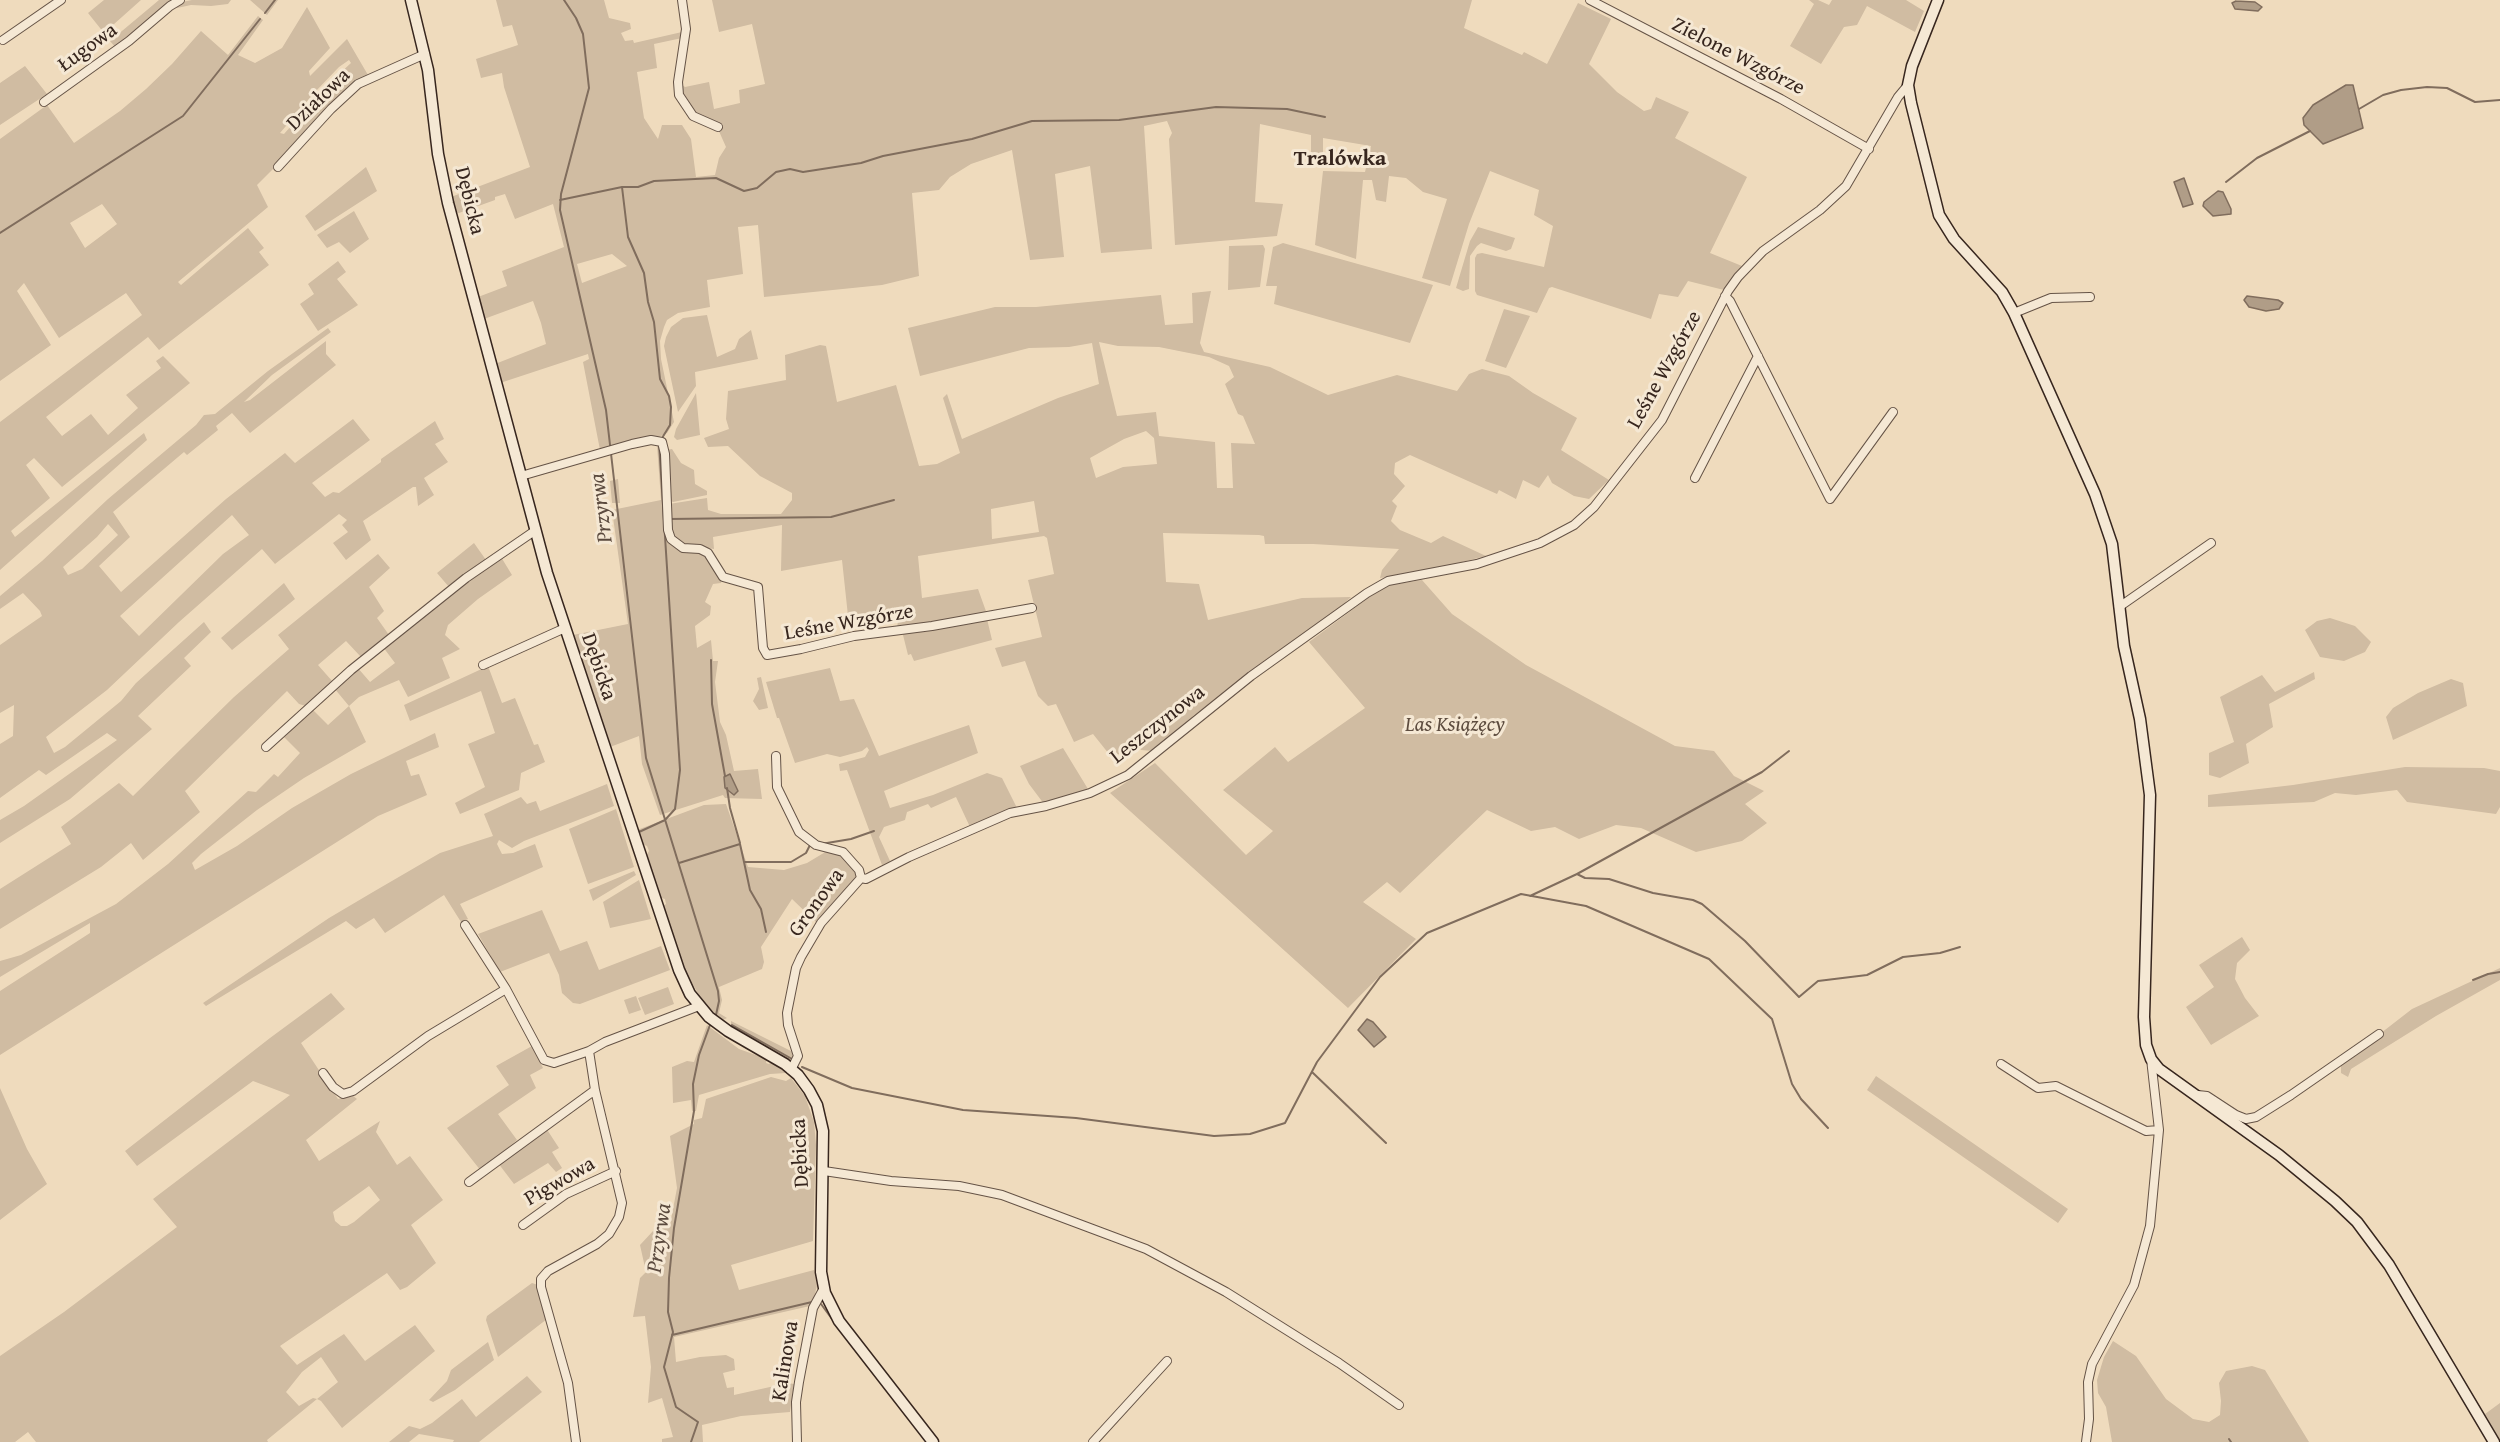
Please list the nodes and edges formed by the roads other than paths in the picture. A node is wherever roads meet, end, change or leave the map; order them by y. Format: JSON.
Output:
{"nodes":[{"id":1,"x":61,"y":0,"type":"edge"},
{"id":2,"x":180,"y":0,"type":"edge"},
{"id":3,"x":411,"y":0,"type":"edge"},
{"id":4,"x":682,"y":0,"type":"edge"},
{"id":5,"x":1590,"y":0,"type":"edge"},
{"id":6,"x":1938,"y":0,"type":"edge"},
{"id":7,"x":3,"y":40,"type":"dead end"},
{"id":8,"x":425,"y":54,"type":"junction"},
{"id":9,"x":1908,"y":85,"type":"junction"},
{"id":10,"x":44,"y":102,"type":"dead end"},
{"id":11,"x":718,"y":127,"type":"dead end"},
{"id":12,"x":1869,"y":149,"type":"junction"},
{"id":13,"x":278,"y":167,"type":"dead end"},
{"id":14,"x":1725,"y":296,"type":"junction"},
{"id":15,"x":2090,"y":297,"type":"dead end"},
{"id":16,"x":2014,"y":313,"type":"junction"},
{"id":17,"x":1758,"y":356,"type":"junction"},
{"id":18,"x":1893,"y":412,"type":"dead end"},
{"id":19,"x":521,"y":476,"type":"junction"},
{"id":20,"x":1695,"y":478,"type":"dead end"},
{"id":21,"x":536,"y":530,"type":"junction"},
{"id":22,"x":2211,"y":543,"type":"dead end"},
{"id":23,"x":1388,"y":581,"type":"joint"},
{"id":24,"x":2119,"y":607,"type":"junction"},
{"id":25,"x":1032,"y":608,"type":"dead end"},
{"id":26,"x":565,"y":628,"type":"junction"},
{"id":27,"x":483,"y":665,"type":"dead end"},
{"id":28,"x":266,"y":747,"type":"dead end"},
{"id":29,"x":776,"y":756,"type":"dead end"},
{"id":30,"x":861,"y":878,"type":"junction"},
{"id":31,"x":465,"y":925,"type":"dead end"},
{"id":32,"x":506,"y":989,"type":"junction"},
{"id":33,"x":699,"y":1006,"type":"junction"},
{"id":34,"x":2379,"y":1034,"type":"dead end"},
{"id":35,"x":589,"y":1051,"type":"junction"},
{"id":36,"x":2151,"y":1059,"type":"junction"},
{"id":37,"x":2001,"y":1064,"type":"dead end"},
{"id":38,"x":791,"y":1070,"type":"junction"},
{"id":39,"x":323,"y":1073,"type":"dead end"},
{"id":40,"x":595,"y":1090,"type":"junction"},
{"id":41,"x":2196,"y":1095,"type":"junction"},
{"id":42,"x":2159,"y":1130,"type":"junction"},
{"id":43,"x":616,"y":1171,"type":"junction"},
{"id":44,"x":824,"y":1171,"type":"junction"},
{"id":45,"x":469,"y":1182,"type":"dead end"},
{"id":46,"x":523,"y":1225,"type":"dead end"},
{"id":47,"x":824,"y":1288,"type":"junction"},
{"id":48,"x":1167,"y":1361,"type":"dead end"},
{"id":49,"x":1399,"y":1405,"type":"dead end"},
{"id":50,"x":576,"y":1442,"type":"edge"},
{"id":51,"x":797,"y":1442,"type":"edge"},
{"id":52,"x":933,"y":1442,"type":"edge"},
{"id":53,"x":1094,"y":1442,"type":"edge"},
{"id":54,"x":2086,"y":1442,"type":"edge"},
{"id":55,"x":2494,"y":1442,"type":"edge"}],
"edges":[{"from":1,"to":7,"type":"street"},
{"from":2,"to":10,"type":"street","name":"Ługowa"},
{"from":3,"to":8,"type":"street","name":"Dębicka"},
{"from":4,"to":11,"type":"street"},
{"from":5,"to":12,"type":"street","name":"Zielone Wzgórze"},
{"from":6,"to":9,"type":"street"},
{"from":8,"to":13,"type":"street","name":"Działowa"},
{"from":8,"to":19,"type":"street","name":"Dębicka"},
{"from":9,"to":12,"type":"street","name":"Leśne Wzgórze"},
{"from":9,"to":16,"type":"street"},
{"from":12,"to":14,"type":"street","name":"Leśne Wzgórze"},
{"from":14,"to":17,"type":"street"},
{"from":14,"to":23,"type":"street","name":"Leśne Wzgórze"},
{"from":15,"to":16,"type":"street"},
{"from":16,"to":24,"type":"street"},
{"from":17,"to":18,"type":"street"},
{"from":17,"to":20,"type":"street"},
{"from":19,"to":21,"type":"street","name":"Dębicka"},
{"from":19,"to":25,"type":"street","name":"Leśne Wzgórze"},
{"from":21,"to":26,"type":"street","name":"Dębicka"},
{"from":21,"to":28,"type":"street"},
{"from":22,"to":24,"type":"street"},
{"from":23,"to":30,"type":"street","name":"Leszczynowa"},
{"from":24,"to":36,"type":"street"},
{"from":26,"to":27,"type":"street"},
{"from":26,"to":33,"type":"street","name":"Dębicka"},
{"from":29,"to":30,"type":"street","name":"Gronowa"},
{"from":30,"to":38,"type":"street","name":"Gronowa"},
{"from":31,"to":32,"type":"street"},
{"from":32,"to":35,"type":"street"},
{"from":32,"to":39,"type":"street"},
{"from":33,"to":35,"type":"street"},
{"from":33,"to":38,"type":"street","name":"Dębicka"},
{"from":34,"to":41,"type":"street"},
{"from":35,"to":40,"type":"street"},
{"from":36,"to":41,"type":"street"},
{"from":36,"to":42,"type":"street"},
{"from":37,"to":42,"type":"street"},
{"from":38,"to":44,"type":"street","name":"Dębicka"},
{"from":40,"to":43,"type":"street"},
{"from":40,"to":45,"type":"street"},
{"from":41,"to":55,"type":"street"},
{"from":42,"to":54,"type":"street"},
{"from":43,"to":46,"type":"street","name":"Pigwowa"},
{"from":43,"to":50,"type":"street"},
{"from":44,"to":47,"type":"street","name":"Dębicka"},
{"from":44,"to":49,"type":"street"},
{"from":47,"to":51,"type":"street","name":"Kalinowa"},
{"from":47,"to":52,"type":"street","name":"Dębicka"},
{"from":48,"to":53,"type":"street"}]}
